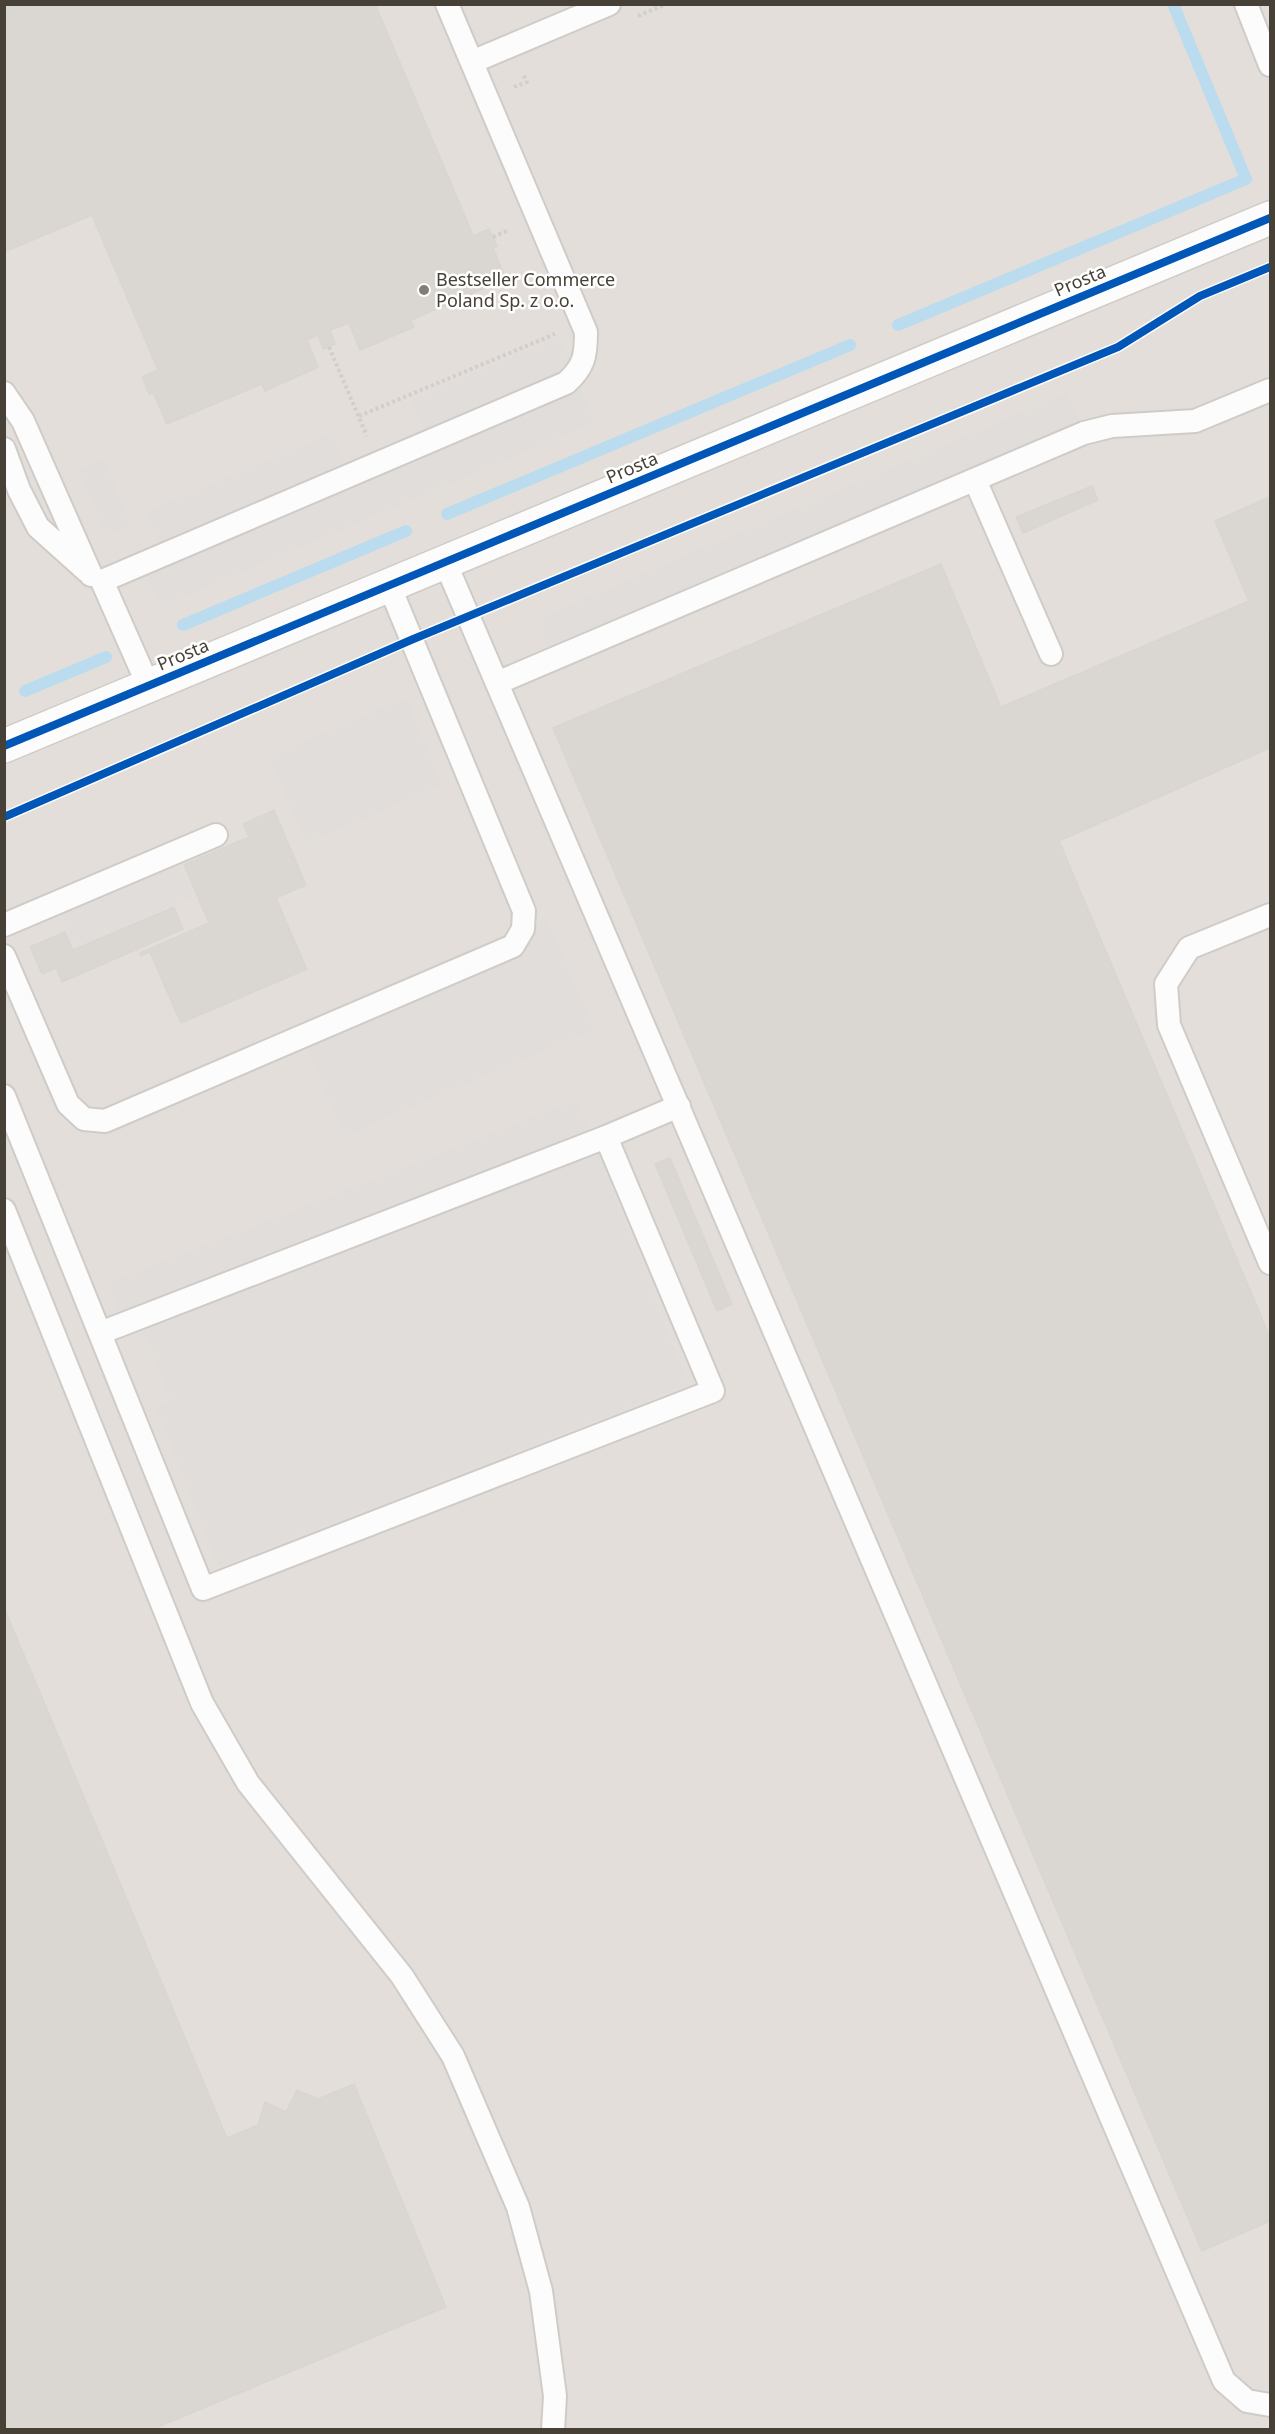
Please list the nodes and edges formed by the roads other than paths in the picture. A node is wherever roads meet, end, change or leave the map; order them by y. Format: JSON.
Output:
{"nodes":[{"id":1,"x":447,"y":4,"type":"edge"},
{"id":2,"x":609,"y":4,"type":"edge"},
{"id":3,"x":1246,"y":4,"type":"edge"},
{"id":4,"x":472,"y":62,"type":"junction"},
{"id":5,"x":1270,"y":65,"type":"edge"},
{"id":6,"x":1270,"y":218,"type":"edge"},
{"id":7,"x":1270,"y":390,"type":"edge"},
{"id":8,"x":4,"y":393,"type":"edge"},
{"id":9,"x":4,"y":449,"type":"edge"},
{"id":10,"x":975,"y":480,"type":"junction"},
{"id":11,"x":445,"y":562,"type":"junction"},
{"id":12,"x":96,"y":578,"type":"junction"},
{"id":13,"x":389,"y":585,"type":"junction"},
{"id":14,"x":1051,"y":654,"type":"dead end"},
{"id":15,"x":497,"y":683,"type":"junction"},
{"id":16,"x":148,"y":685,"type":"junction"},
{"id":17,"x":4,"y":746,"type":"edge"},
{"id":18,"x":216,"y":835,"type":"dead end"},
{"id":19,"x":1270,"y":915,"type":"edge"},
{"id":20,"x":4,"y":925,"type":"edge"},
{"id":21,"x":4,"y":956,"type":"edge"},
{"id":22,"x":4,"y":1096,"type":"edge"},
{"id":23,"x":679,"y":1106,"type":"junction"},
{"id":24,"x":606,"y":1137,"type":"junction"},
{"id":25,"x":4,"y":1210,"type":"edge"},
{"id":26,"x":1270,"y":1263,"type":"edge"},
{"id":27,"x":100,"y":1333,"type":"junction"},
{"id":28,"x":1270,"y":2405,"type":"edge"},
{"id":29,"x":553,"y":2430,"type":"edge"}],
"edges":[{"from":1,"to":4,"type":"lane"},
{"from":2,"to":4,"type":"lane"},
{"from":3,"to":5,"type":"lane"},
{"from":4,"to":12,"type":"lane"},
{"from":6,"to":11,"type":"street","name":"Prosta"},
{"from":7,"to":10,"type":"lane"},
{"from":8,"to":12,"type":"lane"},
{"from":9,"to":12,"type":"lane"},
{"from":10,"to":14,"type":"lane"},
{"from":10,"to":15,"type":"lane"},
{"from":11,"to":13,"type":"street","name":"Prosta"},
{"from":11,"to":15,"type":"lane"},
{"from":12,"to":16,"type":"lane"},
{"from":13,"to":16,"type":"street","name":"Prosta"},
{"from":13,"to":21,"type":"lane"},
{"from":15,"to":23,"type":"lane"},
{"from":16,"to":17,"type":"street","name":"Prosta"},
{"from":18,"to":20,"type":"lane"},
{"from":19,"to":26,"type":"lane"},
{"from":22,"to":27,"type":"lane"},
{"from":23,"to":24,"type":"lane"},
{"from":23,"to":28,"type":"lane"},
{"from":24,"to":27,"type":"lane"},
{"from":24,"to":27,"type":"lane"},
{"from":25,"to":29,"type":"lane"}]}
